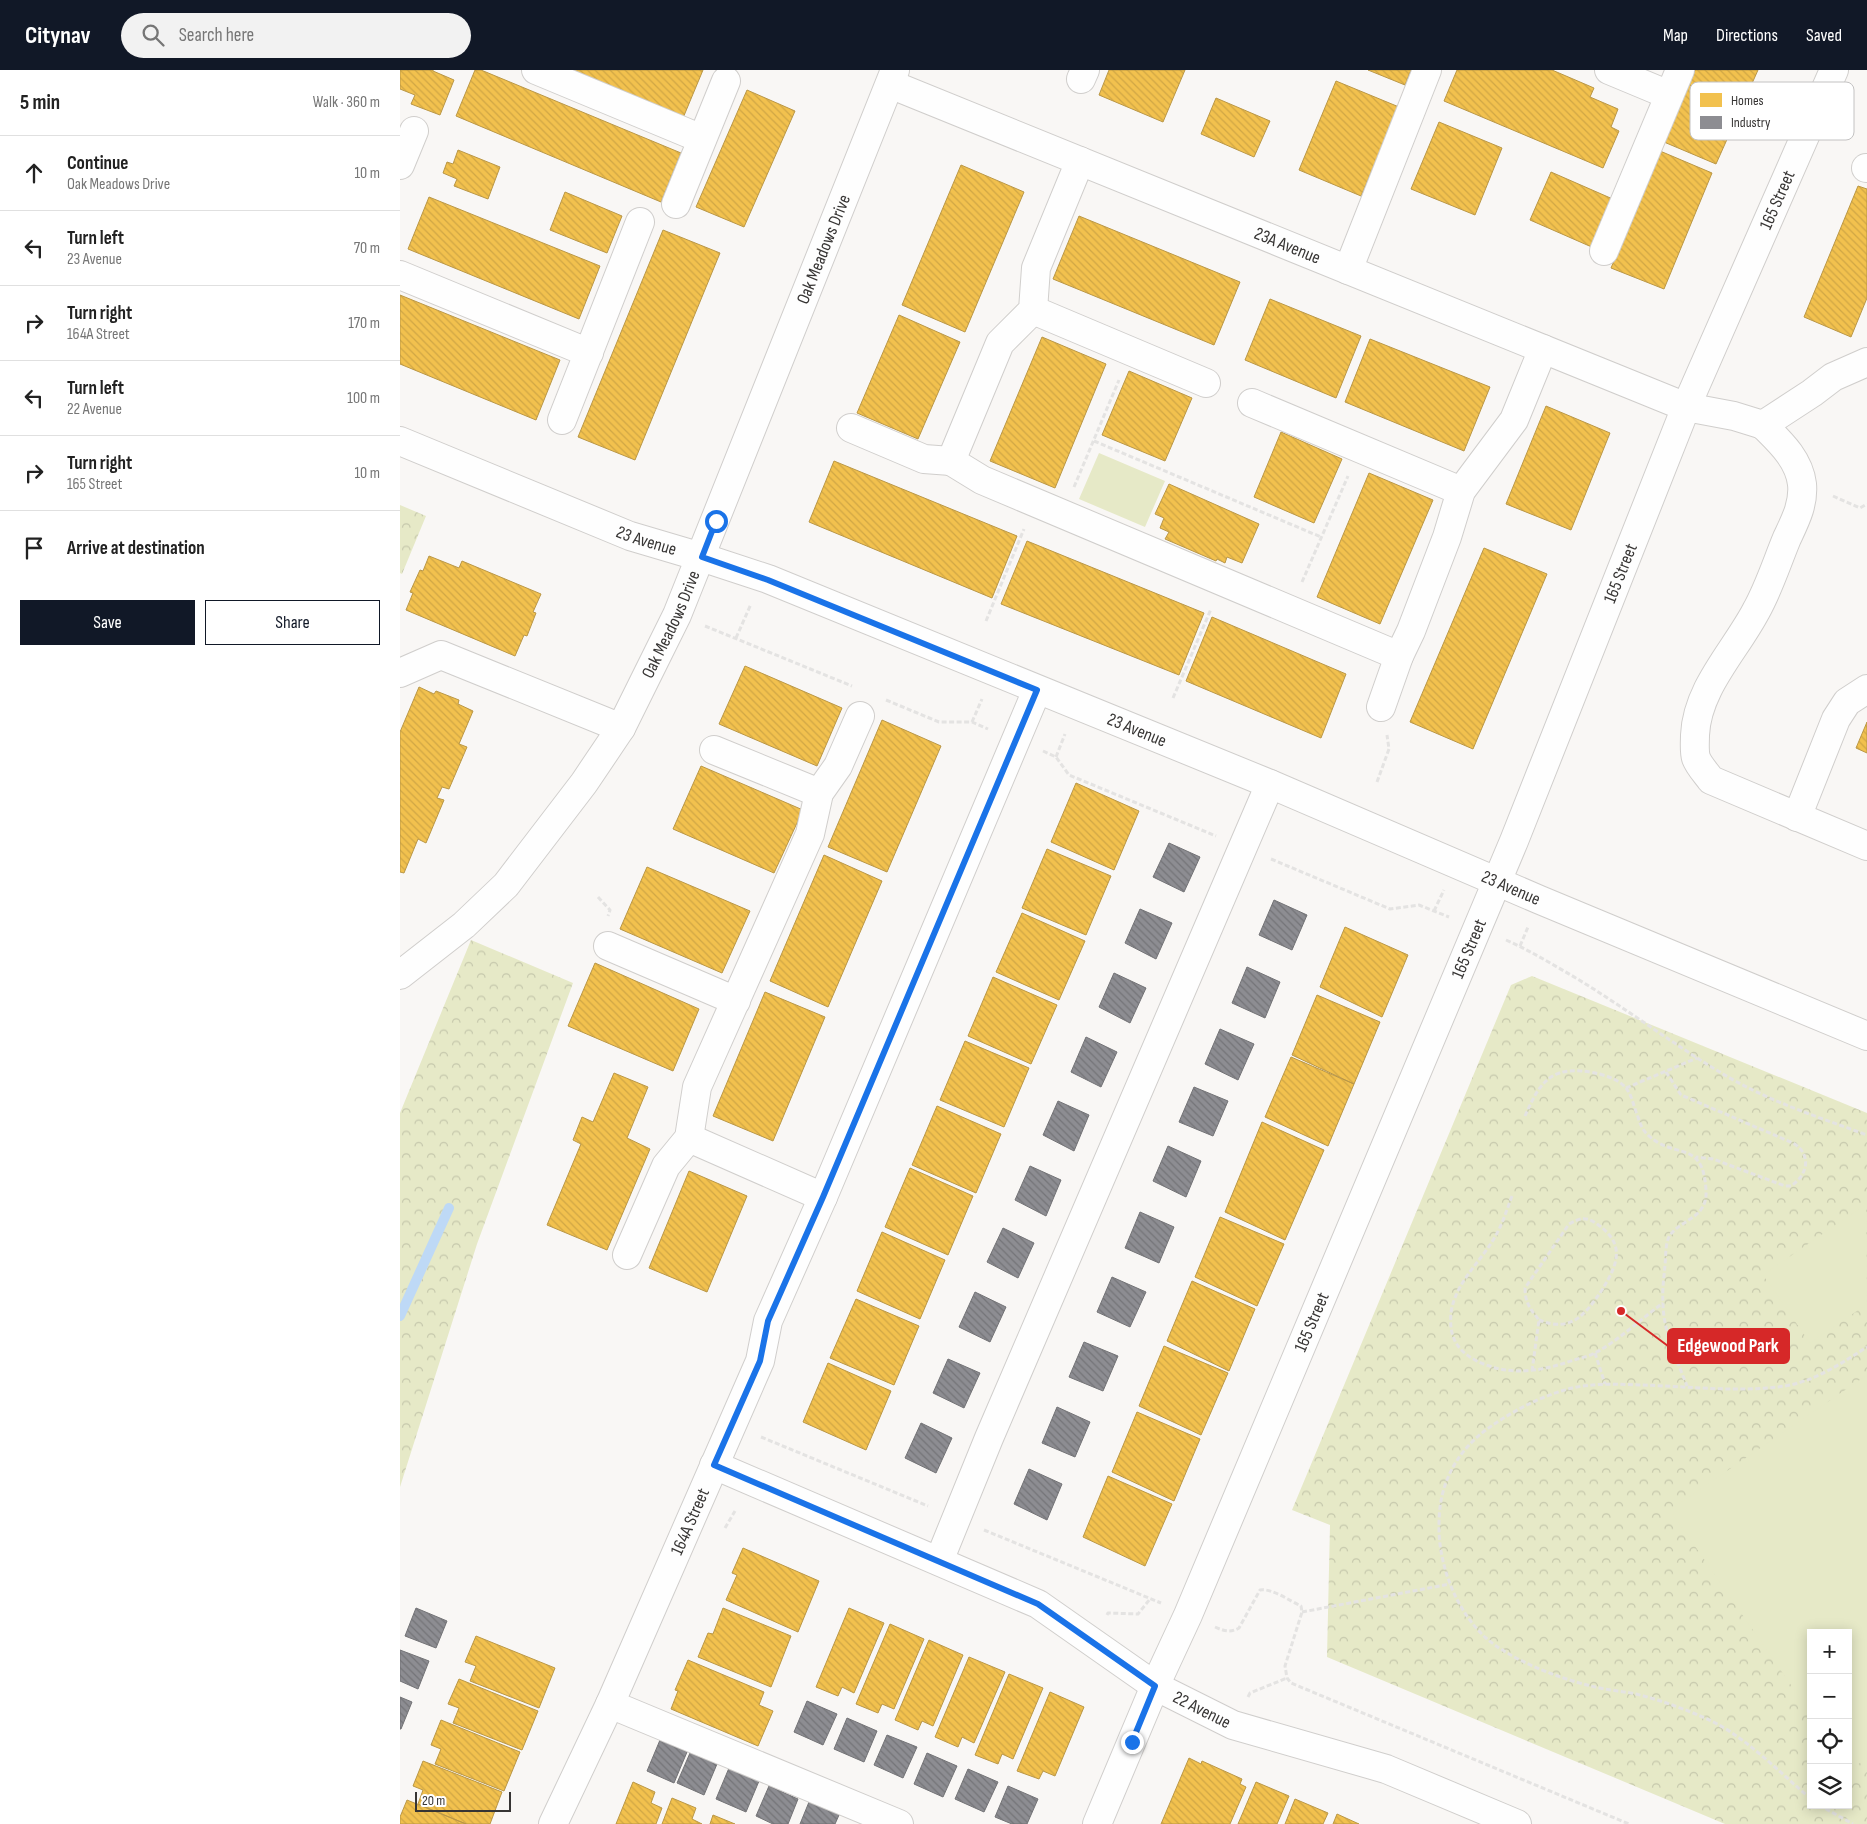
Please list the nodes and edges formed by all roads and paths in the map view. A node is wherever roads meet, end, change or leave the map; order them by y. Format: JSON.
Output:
{"nodes":[{"id":1,"x":536,"y":70,"type":"edge"},
{"id":2,"x":1427,"y":70,"type":"edge"},
{"id":3,"x":1609,"y":70,"type":"edge"},
{"id":4,"x":1680,"y":70,"type":"edge"},
{"id":5,"x":1834,"y":70,"type":"edge"},
{"id":6,"x":892,"y":77,"type":"edge"},
{"id":7,"x":726,"y":81,"type":"dead end"},
{"id":8,"x":1829,"y":82,"type":"edge"},
{"id":9,"x":1670,"y":96,"type":"junction"},
{"id":10,"x":414,"y":131,"type":"dead end"},
{"id":11,"x":702,"y":139,"type":"junction"},
{"id":12,"x":1803,"y":140,"type":"edge"},
{"id":13,"x":1080,"y":161,"type":"junction"},
{"id":14,"x":400,"y":165,"type":"edge"},
{"id":15,"x":676,"y":204,"type":"dead end"},
{"id":16,"x":640,"y":222,"type":"dead end"},
{"id":17,"x":1604,"y":251,"type":"dead end"},
{"id":18,"x":1348,"y":270,"type":"junction"},
{"id":19,"x":400,"y":274,"type":"edge"},
{"id":20,"x":1033,"y":310,"type":"junction"},
{"id":21,"x":1543,"y":348,"type":"junction"},
{"id":22,"x":1131,"y":352,"type":"junction"},
{"id":23,"x":589,"y":353,"type":"junction"},
{"id":24,"x":1867,"y":362,"type":"edge"},
{"id":25,"x":1206,"y":383,"type":"dead end"},
{"id":26,"x":1252,"y":403,"type":"dead end"},
{"id":27,"x":1686,"y":407,"type":"junction"},
{"id":28,"x":562,"y":420,"type":"dead end"},
{"id":29,"x":1764,"y":425,"type":"junction"},
{"id":30,"x":851,"y":428,"type":"dead end"},
{"id":31,"x":400,"y":441,"type":"edge"},
{"id":32,"x":1094,"y":441,"type":"junction"},
{"id":33,"x":1360,"y":448,"type":"junction"},
{"id":34,"x":950,"y":461,"type":"junction"},
{"id":35,"x":1461,"y":491,"type":"junction"},
{"id":36,"x":1035,"y":502,"type":"junction"},
{"id":37,"x":1063,"y":514,"type":"junction"},
{"id":38,"x":1322,"y":537,"type":"junction"},
{"id":39,"x":702,"y":557,"type":"junction"},
{"id":40,"x":1222,"y":582,"type":"junction"},
{"id":41,"x":752,"y":602,"type":"dead end"},
{"id":42,"x":1290,"y":611,"type":"junction"},
{"id":43,"x":986,"y":621,"type":"dead end"},
{"id":44,"x":697,"y":622,"type":"dead end"},
{"id":45,"x":736,"y":638,"type":"junction"},
{"id":46,"x":1399,"y":656,"type":"junction"},
{"id":47,"x":400,"y":673,"type":"edge"},
{"id":48,"x":861,"y":689,"type":"dead end"},
{"id":49,"x":1867,"y":689,"type":"edge"},
{"id":50,"x":1037,"y":690,"type":"junction"},
{"id":51,"x":986,"y":692,"type":"dead end"},
{"id":52,"x":878,"y":697,"type":"dead end"},
{"id":53,"x":1173,"y":698,"type":"dead end"},
{"id":54,"x":1381,"y":707,"type":"joint"},
{"id":55,"x":860,"y":716,"type":"dead end"},
{"id":56,"x":972,"y":722,"type":"junction"},
{"id":57,"x":1068,"y":726,"type":"dead end"},
{"id":58,"x":621,"y":728,"type":"junction"},
{"id":59,"x":990,"y":729,"type":"dead end"},
{"id":60,"x":714,"y":750,"type":"dead end"},
{"id":61,"x":1056,"y":757,"type":"dead end"},
{"id":62,"x":1377,"y":782,"type":"dead end"},
{"id":63,"x":1270,"y":784,"type":"junction"},
{"id":64,"x":819,"y":793,"type":"junction"},
{"id":65,"x":1797,"y":816,"type":"junction"},
{"id":66,"x":1867,"y":846,"type":"edge"},
{"id":67,"x":1496,"y":882,"type":"junction"},
{"id":68,"x":1446,"y":885,"type":"dead end"},
{"id":69,"x":1434,"y":911,"type":"dead end"},
{"id":70,"x":1530,"y":922,"type":"dead end"},
{"id":71,"x":1499,"y":938,"type":"dead end"},
{"id":72,"x":608,"y":946,"type":"dead end"},
{"id":73,"x":1520,"y":946,"type":"junction"},
{"id":74,"x":400,"y":975,"type":"edge"},
{"id":75,"x":736,"y":1001,"type":"junction"},
{"id":76,"x":1867,"y":1036,"type":"edge"},
{"id":77,"x":1698,"y":1058,"type":"junction"},
{"id":78,"x":1666,"y":1072,"type":"junction"},
{"id":79,"x":1626,"y":1088,"type":"junction"},
{"id":80,"x":1525,"y":1116,"type":"dead end"},
{"id":81,"x":1867,"y":1134,"type":"edge"},
{"id":82,"x":689,"y":1138,"type":"junction"},
{"id":83,"x":1696,"y":1157,"type":"junction"},
{"id":84,"x":1512,"y":1196,"type":"dead end"},
{"id":85,"x":823,"y":1197,"type":"junction"},
{"id":86,"x":627,"y":1254,"type":"dead end"},
{"id":87,"x":1662,"y":1303,"type":"junction"},
{"id":88,"x":1539,"y":1320,"type":"junction"},
{"id":89,"x":1867,"y":1347,"type":"edge"},
{"id":90,"x":1595,"y":1353,"type":"junction"},
{"id":91,"x":1532,"y":1371,"type":"junction"},
{"id":92,"x":1605,"y":1384,"type":"junction"},
{"id":93,"x":1687,"y":1386,"type":"junction"},
{"id":94,"x":714,"y":1465,"type":"junction"},
{"id":95,"x":735,"y":1511,"type":"dead end"},
{"id":96,"x":725,"y":1528,"type":"dead end"},
{"id":97,"x":939,"y":1561,"type":"junction"},
{"id":98,"x":1450,"y":1584,"type":"junction"},
{"id":99,"x":1150,"y":1599,"type":"dead end"},
{"id":100,"x":1302,"y":1612,"type":"junction"},
{"id":101,"x":1103,"y":1620,"type":"dead end"},
{"id":102,"x":1211,"y":1625,"type":"dead end"},
{"id":103,"x":1287,"y":1678,"type":"junction"},
{"id":104,"x":1155,"y":1686,"type":"junction"},
{"id":105,"x":1245,"y":1701,"type":"dead end"},
{"id":106,"x":610,"y":1704,"type":"junction"},
{"id":107,"x":1807,"y":1796,"type":"edge"},
{"id":108,"x":1825,"y":1809,"type":"edge"},
{"id":109,"x":553,"y":1824,"type":"edge"},
{"id":110,"x":899,"y":1824,"type":"edge"},
{"id":111,"x":1097,"y":1824,"type":"edge"},
{"id":112,"x":1517,"y":1824,"type":"edge"},
{"id":113,"x":1628,"y":1824,"type":"edge"},
{"id":114,"x":1853,"y":1824,"type":"edge"}],
"edges":[{"from":1,"to":11,"type":"street"},
{"from":2,"to":18,"type":"street"},
{"from":3,"to":9,"type":"street"},
{"from":4,"to":9,"type":"street"},
{"from":5,"to":8,"type":"street","name":"165 Street"},
{"from":6,"to":13,"type":"street","name":"23A Avenue"},
{"from":6,"to":39,"type":"street","name":"Oak Meadows Drive"},
{"from":7,"to":11,"type":"street"},
{"from":9,"to":17,"type":"street"},
{"from":10,"to":14,"type":"street"},
{"from":11,"to":15,"type":"street"},
{"from":12,"to":27,"type":"street","name":"165 Street"},
{"from":13,"to":18,"type":"street","name":"23A Avenue"},
{"from":13,"to":20,"type":"street"},
{"from":16,"to":23,"type":"street"},
{"from":18,"to":21,"type":"street","name":"23A Avenue"},
{"from":19,"to":23,"type":"street"},
{"from":20,"to":22,"type":"street"},
{"from":20,"to":34,"type":"street"},
{"from":21,"to":27,"type":"street","name":"23A Avenue"},
{"from":21,"to":35,"type":"street"},
{"from":22,"to":25,"type":"street"},
{"from":22,"to":32,"type":"path"},
{"from":23,"to":28,"type":"street"},
{"from":24,"to":29,"type":"street"},
{"from":26,"to":33,"type":"street"},
{"from":27,"to":29,"type":"street","name":"23A Avenue"},
{"from":27,"to":67,"type":"street","name":"165 Street"},
{"from":29,"to":65,"type":"street"},
{"from":30,"to":34,"type":"street"},
{"from":31,"to":39,"type":"street","name":"23 Avenue"},
{"from":32,"to":37,"type":"path"},
{"from":32,"to":38,"type":"path"},
{"from":33,"to":35,"type":"street"},
{"from":33,"to":38,"type":"path"},
{"from":34,"to":36,"type":"street"},
{"from":35,"to":46,"type":"street"},
{"from":36,"to":37,"type":"street"},
{"from":36,"to":43,"type":"path"},
{"from":37,"to":40,"type":"street"},
{"from":38,"to":42,"type":"path"},
{"from":39,"to":50,"type":"street","name":"23 Avenue"},
{"from":39,"to":58,"type":"street","name":"Oak Meadows Drive"},
{"from":40,"to":42,"type":"street"},
{"from":40,"to":53,"type":"path"},
{"from":41,"to":45,"type":"path"},
{"from":42,"to":46,"type":"street"},
{"from":44,"to":45,"type":"path"},
{"from":45,"to":48,"type":"path"},
{"from":46,"to":54,"type":"street"},
{"from":47,"to":58,"type":"street"},
{"from":49,"to":65,"type":"street"},
{"from":50,"to":63,"type":"street","name":"23 Avenue"},
{"from":50,"to":85,"type":"street","name":"164A Street"},
{"from":51,"to":56,"type":"path"},
{"from":52,"to":56,"type":"path"},
{"from":54,"to":62,"type":"path"},
{"from":55,"to":64,"type":"street"},
{"from":56,"to":59,"type":"path"},
{"from":57,"to":61,"type":"path"},
{"from":58,"to":74,"type":"street","name":"Oak Meadows Drive"},
{"from":60,"to":64,"type":"street"},
{"from":63,"to":67,"type":"street","name":"23 Avenue"},
{"from":63,"to":97,"type":"street"},
{"from":64,"to":75,"type":"street"},
{"from":65,"to":66,"type":"street"},
{"from":67,"to":76,"type":"street","name":"23 Avenue"},
{"from":67,"to":104,"type":"street","name":"165 Street"},
{"from":68,"to":69,"type":"path"},
{"from":70,"to":73,"type":"path"},
{"from":71,"to":73,"type":"path"},
{"from":72,"to":75,"type":"street"},
{"from":73,"to":77,"type":"path"},
{"from":75,"to":82,"type":"street"},
{"from":77,"to":78,"type":"path"},
{"from":77,"to":81,"type":"path"},
{"from":78,"to":79,"type":"path"},
{"from":78,"to":83,"type":"path"},
{"from":79,"to":80,"type":"path"},
{"from":79,"to":83,"type":"path"},
{"from":82,"to":85,"type":"street"},
{"from":82,"to":86,"type":"street"},
{"from":83,"to":87,"type":"path"},
{"from":84,"to":91,"type":"path"},
{"from":85,"to":94,"type":"street","name":"164A Street"},
{"from":87,"to":90,"type":"path"},
{"from":87,"to":93,"type":"path"},
{"from":88,"to":88,"type":"path"},
{"from":88,"to":91,"type":"path"},
{"from":89,"to":93,"type":"path"},
{"from":90,"to":91,"type":"path"},
{"from":90,"to":92,"type":"path"},
{"from":92,"to":93,"type":"path"},
{"from":92,"to":98,"type":"path"},
{"from":94,"to":97,"type":"street","name":"22 Avenue"},
{"from":94,"to":106,"type":"street","name":"164A Street"},
{"from":95,"to":96,"type":"path"},
{"from":97,"to":104,"type":"street","name":"22 Avenue"},
{"from":98,"to":100,"type":"path"},
{"from":98,"to":107,"type":"path"},
{"from":99,"to":101,"type":"path"},
{"from":100,"to":102,"type":"path"},
{"from":100,"to":103,"type":"path"},
{"from":103,"to":105,"type":"path"},
{"from":103,"to":113,"type":"path"},
{"from":104,"to":111,"type":"street","name":"165 Street"},
{"from":104,"to":112,"type":"street","name":"22 Avenue"},
{"from":106,"to":109,"type":"street","name":"164A Street"},
{"from":106,"to":110,"type":"street"},
{"from":108,"to":114,"type":"path"}]}
